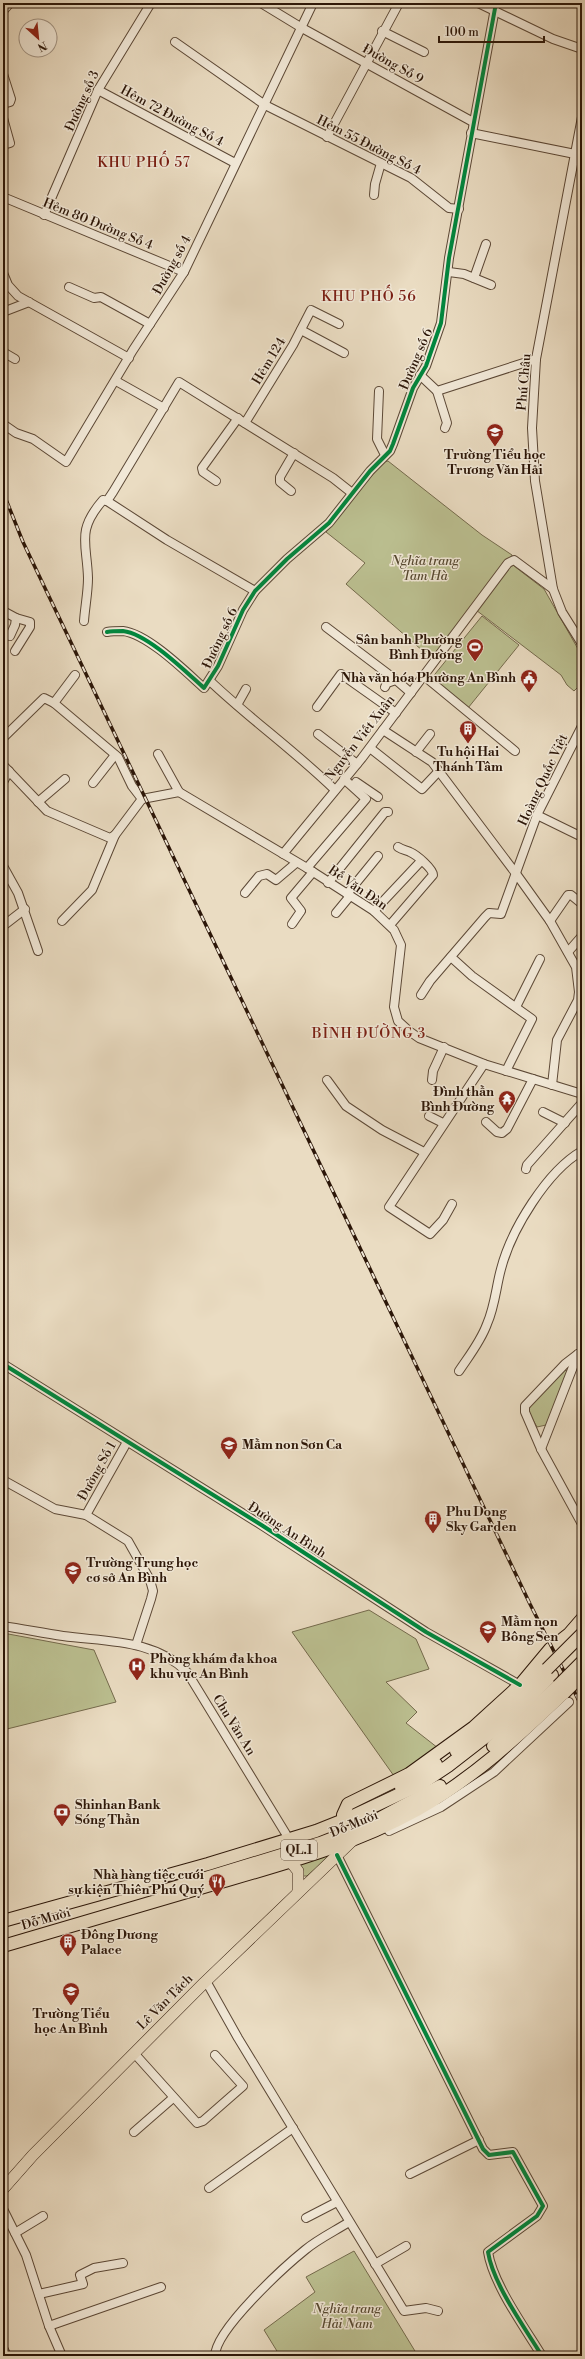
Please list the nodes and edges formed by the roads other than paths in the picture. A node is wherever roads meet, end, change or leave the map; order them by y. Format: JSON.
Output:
{"nodes":[{"id":1,"x":10,"y":3,"type":"edge"},
{"id":2,"x":150,"y":3,"type":"edge"},
{"id":3,"x":261,"y":3,"type":"edge"},
{"id":4,"x":313,"y":3,"type":"edge"},
{"id":5,"x":399,"y":3,"type":"edge"},
{"id":6,"x":478,"y":3,"type":"edge"},
{"id":7,"x":495,"y":7,"type":"edge"},
{"id":8,"x":3,"y":11,"type":"edge"},
{"id":9,"x":302,"y":28,"type":"junction"},
{"id":10,"x":382,"y":31,"type":"junction"},
{"id":11,"x":175,"y":42,"type":"dead end"},
{"id":12,"x":582,"y":49,"type":"edge"},
{"id":13,"x":424,"y":52,"type":"dead end"},
{"id":14,"x":365,"y":63,"type":"junction"},
{"id":15,"x":3,"y":74,"type":"edge"},
{"id":16,"x":98,"y":90,"type":"junction"},
{"id":17,"x":3,"y":104,"type":"edge"},
{"id":18,"x":265,"y":105,"type":"junction"},
{"id":19,"x":582,"y":117,"type":"edge"},
{"id":20,"x":3,"y":118,"type":"edge"},
{"id":21,"x":473,"y":122,"type":"junction"},
{"id":22,"x":471,"y":133,"type":"junction"},
{"id":23,"x":327,"y":137,"type":"junction"},
{"id":24,"x":3,"y":145,"type":"edge"},
{"id":25,"x":576,"y":154,"type":"junction"},
{"id":26,"x":381,"y":163,"type":"junction"},
{"id":27,"x":235,"y":164,"type":"junction"},
{"id":28,"x":374,"y":195,"type":"dead end"},
{"id":29,"x":3,"y":197,"type":"edge"},
{"id":30,"x":459,"y":209,"type":"junction"},
{"id":31,"x":44,"y":215,"type":"junction"},
{"id":32,"x":486,"y":244,"type":"dead end"},
{"id":33,"x":184,"y":272,"type":"junction"},
{"id":34,"x":449,"y":272,"type":"junction"},
{"id":35,"x":3,"y":273,"type":"edge"},
{"id":36,"x":474,"y":278,"type":"junction"},
{"id":37,"x":491,"y":285,"type":"dead end"},
{"id":38,"x":70,"y":287,"type":"dead end"},
{"id":39,"x":29,"y":302,"type":"junction"},
{"id":40,"x":3,"y":312,"type":"edge"},
{"id":41,"x":150,"y":324,"type":"junction"},
{"id":42,"x":339,"y":324,"type":"dead end"},
{"id":43,"x":301,"y":330,"type":"junction"},
{"id":44,"x":3,"y":352,"type":"edge"},
{"id":45,"x":344,"y":353,"type":"dead end"},
{"id":46,"x":129,"y":358,"type":"junction"},
{"id":47,"x":536,"y":358,"type":"junction"},
{"id":48,"x":15,"y":359,"type":"dead end"},
{"id":49,"x":420,"y":375,"type":"junction"},
{"id":50,"x":116,"y":380,"type":"junction"},
{"id":51,"x":379,"y":391,"type":"dead end"},
{"id":52,"x":437,"y":391,"type":"junction"},
{"id":53,"x":164,"y":408,"type":"junction"},
{"id":54,"x":241,"y":421,"type":"junction"},
{"id":55,"x":3,"y":424,"type":"edge"},
{"id":56,"x":445,"y":428,"type":"dead end"},
{"id":57,"x":294,"y":453,"type":"junction"},
{"id":58,"x":385,"y":455,"type":"junction"},
{"id":59,"x":216,"y":481,"type":"dead end"},
{"id":60,"x":291,"y":492,"type":"dead end"},
{"id":61,"x":352,"y":493,"type":"junction"},
{"id":62,"x":107,"y":501,"type":"junction"},
{"id":63,"x":553,"y":589,"type":"junction"},
{"id":64,"x":255,"y":592,"type":"junction"},
{"id":65,"x":3,"y":611,"type":"edge"},
{"id":66,"x":16,"y":618,"type":"junction"},
{"id":67,"x":84,"y":621,"type":"dead end"},
{"id":68,"x":326,"y":626,"type":"dead end"},
{"id":69,"x":107,"y":632,"type":"dead end"},
{"id":70,"x":10,"y":636,"type":"dead end"},
{"id":71,"x":582,"y":644,"type":"edge"},
{"id":72,"x":15,"y":652,"type":"dead end"},
{"id":73,"x":75,"y":675,"type":"dead end"},
{"id":74,"x":424,"y":676,"type":"junction"},
{"id":75,"x":396,"y":680,"type":"junction"},
{"id":76,"x":210,"y":681,"type":"junction"},
{"id":77,"x":385,"y":687,"type":"dead end"},
{"id":78,"x":246,"y":690,"type":"dead end"},
{"id":79,"x":411,"y":693,"type":"junction"},
{"id":80,"x":54,"y":704,"type":"junction"},
{"id":81,"x":237,"y":705,"type":"junction"},
{"id":82,"x":317,"y":707,"type":"dead end"},
{"id":83,"x":396,"y":713,"type":"junction"},
{"id":84,"x":582,"y":726,"type":"edge"},
{"id":85,"x":383,"y":730,"type":"junction"},
{"id":86,"x":318,"y":734,"type":"dead end"},
{"id":87,"x":430,"y":734,"type":"dead end"},
{"id":88,"x":3,"y":738,"type":"edge"},
{"id":89,"x":370,"y":748,"type":"junction"},
{"id":90,"x":515,"y":751,"type":"dead end"},
{"id":91,"x":416,"y":752,"type":"junction"},
{"id":92,"x":158,"y":754,"type":"dead end"},
{"id":93,"x":116,"y":755,"type":"junction"},
{"id":94,"x":357,"y":764,"type":"junction"},
{"id":95,"x":6,"y":768,"type":"edge"},
{"id":96,"x":438,"y":772,"type":"junction"},
{"id":97,"x":345,"y":778,"type":"junction"},
{"id":98,"x":65,"y":779,"type":"dead end"},
{"id":99,"x":3,"y":782,"type":"edge"},
{"id":100,"x":93,"y":783,"type":"dead end"},
{"id":101,"x":335,"y":790,"type":"junction"},
{"id":102,"x":177,"y":793,"type":"junction"},
{"id":103,"x":378,"y":797,"type":"dead end"},
{"id":104,"x":142,"y":800,"type":"junction"},
{"id":105,"x":38,"y":802,"type":"junction"},
{"id":106,"x":388,"y":812,"type":"dead end"},
{"id":107,"x":537,"y":815,"type":"junction"},
{"id":108,"x":116,"y":835,"type":"junction"},
{"id":109,"x":582,"y":837,"type":"edge"},
{"id":110,"x":398,"y":847,"type":"dead end"},
{"id":111,"x":283,"y":854,"type":"junction"},
{"id":112,"x":378,"y":856,"type":"dead end"},
{"id":113,"x":421,"y":861,"type":"junction"},
{"id":114,"x":296,"y":862,"type":"junction"},
{"id":115,"x":3,"y":866,"type":"edge"},
{"id":116,"x":310,"y":870,"type":"junction"},
{"id":117,"x":517,"y":875,"type":"junction"},
{"id":118,"x":328,"y":883,"type":"junction"},
{"id":119,"x":245,"y":893,"type":"dead end"},
{"id":120,"x":348,"y":895,"type":"junction"},
{"id":121,"x":582,"y":904,"type":"edge"},
{"id":122,"x":24,"y":909,"type":"junction"},
{"id":123,"x":374,"y":911,"type":"junction"},
{"id":124,"x":336,"y":913,"type":"dead end"},
{"id":125,"x":62,"y":921,"type":"dead end"},
{"id":126,"x":550,"y":921,"type":"junction"},
{"id":127,"x":292,"y":924,"type":"dead end"},
{"id":128,"x":390,"y":925,"type":"junction"},
{"id":129,"x":3,"y":926,"type":"edge"},
{"id":130,"x":582,"y":936,"type":"edge"},
{"id":131,"x":38,"y":951,"type":"dead end"},
{"id":132,"x":568,"y":952,"type":"junction"},
{"id":133,"x":451,"y":957,"type":"junction"},
{"id":134,"x":540,"y":959,"type":"dead end"},
{"id":135,"x":422,"y":995,"type":"dead end"},
{"id":136,"x":516,"y":1007,"type":"junction"},
{"id":137,"x":444,"y":1047,"type":"junction"},
{"id":138,"x":484,"y":1064,"type":"junction"},
{"id":139,"x":506,"y":1070,"type":"junction"},
{"id":140,"x":533,"y":1079,"type":"junction"},
{"id":141,"x":327,"y":1080,"type":"dead end"},
{"id":142,"x":432,"y":1080,"type":"dead end"},
{"id":143,"x":552,"y":1085,"type":"junction"},
{"id":144,"x":582,"y":1094,"type":"edge"},
{"id":145,"x":582,"y":1103,"type":"edge"},
{"id":146,"x":543,"y":1112,"type":"dead end"},
{"id":147,"x":429,"y":1116,"type":"dead end"},
{"id":148,"x":486,"y":1122,"type":"dead end"},
{"id":149,"x":443,"y":1123,"type":"junction"},
{"id":150,"x":565,"y":1123,"type":"junction"},
{"id":151,"x":582,"y":1151,"type":"edge"},
{"id":152,"x":424,"y":1152,"type":"junction"},
{"id":153,"x":526,"y":1169,"type":"dead end"},
{"id":154,"x":452,"y":1204,"type":"dead end"},
{"id":155,"x":3,"y":1364,"type":"edge"},
{"id":156,"x":459,"y":1371,"type":"dead end"},
{"id":157,"x":127,"y":1442,"type":"junction"},
{"id":158,"x":541,"y":1448,"type":"junction"},
{"id":159,"x":3,"y":1480,"type":"edge"},
{"id":160,"x":86,"y":1515,"type":"junction"},
{"id":161,"x":582,"y":1524,"type":"edge"},
{"id":162,"x":581,"y":1621,"type":"edge"},
{"id":163,"x":3,"y":1626,"type":"edge"},
{"id":164,"x":582,"y":1634,"type":"edge"},
{"id":165,"x":136,"y":1645,"type":"junction"},
{"id":166,"x":582,"y":1645,"type":"edge"},
{"id":167,"x":582,"y":1662,"type":"edge"},
{"id":168,"x":582,"y":1675,"type":"edge"},
{"id":169,"x":520,"y":1685,"type":"junction"},
{"id":170,"x":558,"y":1685,"type":"junction"},
{"id":171,"x":343,"y":1814,"type":"junction"},
{"id":172,"x":367,"y":1825,"type":"junction"},
{"id":173,"x":288,"y":1836,"type":"junction"},
{"id":174,"x":352,"y":1840,"type":"junction"},
{"id":175,"x":337,"y":1855,"type":"junction"},
{"id":176,"x":289,"y":1858,"type":"junction"},
{"id":177,"x":298,"y":1891,"type":"junction"},
{"id":178,"x":3,"y":1913,"type":"edge"},
{"id":179,"x":3,"y":1921,"type":"edge"},
{"id":180,"x":3,"y":1940,"type":"edge"},
{"id":181,"x":3,"y":1946,"type":"edge"},
{"id":182,"x":206,"y":1981,"type":"junction"},
{"id":183,"x":134,"y":2054,"type":"junction"},
{"id":184,"x":215,"y":2055,"type":"dead end"},
{"id":185,"x":173,"y":2098,"type":"junction"},
{"id":186,"x":293,"y":2128,"type":"junction"},
{"id":187,"x":134,"y":2132,"type":"dead end"},
{"id":188,"x":479,"y":2140,"type":"junction"},
{"id":189,"x":410,"y":2174,"type":"dead end"},
{"id":190,"x":209,"y":2188,"type":"dead end"},
{"id":191,"x":3,"y":2189,"type":"edge"},
{"id":192,"x":337,"y":2202,"type":"junction"},
{"id":193,"x":3,"y":2209,"type":"edge"},
{"id":194,"x":43,"y":2216,"type":"dead end"},
{"id":195,"x":306,"y":2218,"type":"dead end"},
{"id":196,"x":349,"y":2222,"type":"junction"},
{"id":197,"x":15,"y":2233,"type":"junction"},
{"id":198,"x":406,"y":2246,"type":"dead end"},
{"id":199,"x":123,"y":2263,"type":"dead end"},
{"id":200,"x":375,"y":2264,"type":"junction"},
{"id":201,"x":161,"y":2287,"type":"dead end"},
{"id":202,"x":39,"y":2294,"type":"junction"},
{"id":203,"x":438,"y":2311,"type":"dead end"},
{"id":204,"x":49,"y":2326,"type":"junction"},
{"id":205,"x":3,"y":2348,"type":"edge"},
{"id":206,"x":7,"y":2356,"type":"edge"},
{"id":207,"x":62,"y":2356,"type":"edge"},
{"id":208,"x":215,"y":2356,"type":"edge"},
{"id":209,"x":542,"y":2356,"type":"edge"}],
"edges":[{"from":1,"to":8,"type":"street"},
{"from":2,"to":16,"type":"street","name":"Đường số 3"},
{"from":3,"to":9,"type":"street","name":"Đường Số 9"},
{"from":4,"to":9,"type":"street","name":"Đường số 4"},
{"from":5,"to":10,"type":"street"},
{"from":6,"to":7,"type":"street"},
{"from":7,"to":12,"type":"street"},
{"from":7,"to":21,"type":"street","name":"Đường số 6"},
{"from":9,"to":14,"type":"street","name":"Đường Số 9"},
{"from":9,"to":18,"type":"street","name":"Đường số 4"},
{"from":10,"to":13,"type":"street"},
{"from":10,"to":14,"type":"street"},
{"from":11,"to":18,"type":"street","name":"Hẻm 55 Đường Số 4"},
{"from":14,"to":21,"type":"street","name":"Đường Số 9"},
{"from":14,"to":23,"type":"street"},
{"from":15,"to":17,"type":"street"},
{"from":16,"to":27,"type":"street","name":"Hẻm 72 Đường Số 4"},
{"from":16,"to":31,"type":"street","name":"Đường số 3"},
{"from":18,"to":23,"type":"street","name":"Hẻm 55 Đường Số 4"},
{"from":18,"to":27,"type":"street","name":"Đường số 4"},
{"from":19,"to":25,"type":"street","name":"Phú Châu"},
{"from":20,"to":24,"type":"street"},
{"from":21,"to":22,"type":"street","name":"Đường số 6"},
{"from":22,"to":25,"type":"street"},
{"from":22,"to":30,"type":"street","name":"Đường số 6"},
{"from":23,"to":26,"type":"street","name":"Hẻm 55 Đường Số 4"},
{"from":25,"to":47,"type":"street","name":"Phú Châu"},
{"from":26,"to":28,"type":"street"},
{"from":26,"to":30,"type":"street","name":"Hẻm 55 Đường Số 4"},
{"from":27,"to":33,"type":"street","name":"Đường số 4"},
{"from":29,"to":31,"type":"street","name":"Hẻm 80 Đường Số 4"},
{"from":30,"to":34,"type":"street","name":"Đường số 6"},
{"from":31,"to":33,"type":"street","name":"Hẻm 80 Đường Số 4"},
{"from":32,"to":36,"type":"street"},
{"from":33,"to":41,"type":"street","name":"Đường số 4"},
{"from":34,"to":36,"type":"street"},
{"from":34,"to":49,"type":"street","name":"Đường số 6"},
{"from":35,"to":39,"type":"street"},
{"from":36,"to":37,"type":"street"},
{"from":38,"to":41,"type":"street"},
{"from":39,"to":40,"type":"street"},
{"from":39,"to":46,"type":"street"},
{"from":41,"to":46,"type":"street","name":"Đường số 4"},
{"from":42,"to":43,"type":"street","name":"Hẻm 124"},
{"from":43,"to":45,"type":"street"},
{"from":43,"to":54,"type":"street","name":"Hẻm 124"},
{"from":44,"to":48,"type":"street"},
{"from":46,"to":50,"type":"street","name":"Đường số 4"},
{"from":47,"to":52,"type":"street"},
{"from":47,"to":63,"type":"street","name":"Phú Châu"},
{"from":49,"to":52,"type":"street"},
{"from":49,"to":58,"type":"street","name":"Đường số 6"},
{"from":50,"to":53,"type":"street"},
{"from":50,"to":55,"type":"street","name":"Đường số 4"},
{"from":51,"to":58,"type":"street"},
{"from":52,"to":56,"type":"street"},
{"from":53,"to":54,"type":"street"},
{"from":53,"to":62,"type":"street"},
{"from":54,"to":57,"type":"street"},
{"from":54,"to":59,"type":"street","name":"Hẻm 124"},
{"from":57,"to":60,"type":"street"},
{"from":57,"to":61,"type":"street"},
{"from":58,"to":61,"type":"street","name":"Đường số 6"},
{"from":61,"to":64,"type":"street","name":"Đường số 6"},
{"from":62,"to":64,"type":"street"},
{"from":62,"to":67,"type":"street"},
{"from":63,"to":71,"type":"street","name":"Phú Châu"},
{"from":63,"to":74,"type":"street","name":"Nguyễn Viết Xuân"},
{"from":64,"to":76,"type":"street","name":"Đường số 6"},
{"from":65,"to":66,"type":"street"},
{"from":66,"to":70,"type":"street"},
{"from":66,"to":72,"type":"street"},
{"from":68,"to":75,"type":"street"},
{"from":69,"to":76,"type":"street"},
{"from":73,"to":80,"type":"street"},
{"from":74,"to":79,"type":"street","name":"Nguyễn Viết Xuân"},
{"from":74,"to":90,"type":"street"},
{"from":75,"to":77,"type":"street"},
{"from":75,"to":79,"type":"street"},
{"from":76,"to":81,"type":"street"},
{"from":78,"to":81,"type":"street"},
{"from":79,"to":83,"type":"street","name":"Nguyễn Viết Xuân"},
{"from":80,"to":88,"type":"street"},
{"from":80,"to":93,"type":"street"},
{"from":81,"to":101,"type":"street"},
{"from":82,"to":83,"type":"street"},
{"from":83,"to":85,"type":"street","name":"Nguyễn Viết Xuân"},
{"from":84,"to":107,"type":"street","name":"Hoàng Quốc Việt"},
{"from":85,"to":89,"type":"street","name":"Nguyễn Viết Xuân"},
{"from":85,"to":91,"type":"street"},
{"from":86,"to":94,"type":"street"},
{"from":87,"to":91,"type":"street"},
{"from":89,"to":94,"type":"street","name":"Nguyễn Viết Xuân"},
{"from":89,"to":96,"type":"street"},
{"from":91,"to":96,"type":"street"},
{"from":92,"to":102,"type":"street"},
{"from":93,"to":100,"type":"street"},
{"from":93,"to":104,"type":"street"},
{"from":94,"to":97,"type":"street","name":"Nguyễn Viết Xuân"},
{"from":95,"to":99,"type":"street"},
{"from":95,"to":105,"type":"street"},
{"from":96,"to":117,"type":"street"},
{"from":97,"to":101,"type":"street","name":"Nguyễn Viết Xuân"},
{"from":97,"to":103,"type":"street"},
{"from":97,"to":116,"type":"street"},
{"from":98,"to":105,"type":"street"},
{"from":101,"to":111,"type":"street","name":"Nguyễn Viết Xuân"},
{"from":102,"to":104,"type":"street"},
{"from":102,"to":111,"type":"street","name":"Bế Văn Đàn"},
{"from":104,"to":108,"type":"street"},
{"from":105,"to":108,"type":"street"},
{"from":106,"to":118,"type":"street"},
{"from":107,"to":109,"type":"street"},
{"from":107,"to":117,"type":"street","name":"Hoàng Quốc Việt"},
{"from":108,"to":125,"type":"street"},
{"from":110,"to":113,"type":"street"},
{"from":111,"to":114,"type":"street","name":"Bế Văn Đàn"},
{"from":112,"to":120,"type":"street"},
{"from":113,"to":123,"type":"street"},
{"from":113,"to":128,"type":"street"},
{"from":114,"to":116,"type":"street","name":"Bế Văn Đàn"},
{"from":114,"to":119,"type":"street"},
{"from":115,"to":122,"type":"street"},
{"from":116,"to":118,"type":"street","name":"Bế Văn Đàn"},
{"from":116,"to":127,"type":"street"},
{"from":117,"to":126,"type":"street"},
{"from":117,"to":133,"type":"street","name":"Hoàng Quốc Việt"},
{"from":118,"to":120,"type":"street","name":"Bế Văn Đàn"},
{"from":120,"to":123,"type":"street","name":"Bế Văn Đàn"},
{"from":120,"to":124,"type":"street"},
{"from":121,"to":126,"type":"street"},
{"from":122,"to":129,"type":"street"},
{"from":122,"to":131,"type":"street"},
{"from":123,"to":128,"type":"street","name":"Bế Văn Đàn"},
{"from":126,"to":132,"type":"street"},
{"from":128,"to":137,"type":"street","name":"Bế Văn Đàn"},
{"from":130,"to":132,"type":"street"},
{"from":132,"to":143,"type":"street"},
{"from":133,"to":135,"type":"street"},
{"from":133,"to":136,"type":"street"},
{"from":134,"to":136,"type":"street"},
{"from":136,"to":139,"type":"street"},
{"from":137,"to":138,"type":"street","name":"Bế Văn Đàn"},
{"from":137,"to":142,"type":"street"},
{"from":138,"to":139,"type":"street","name":"Bế Văn Đàn"},
{"from":138,"to":149,"type":"street"},
{"from":139,"to":140,"type":"street","name":"Bế Văn Đàn"},
{"from":140,"to":143,"type":"street","name":"Bế Văn Đàn"},
{"from":140,"to":148,"type":"street"},
{"from":141,"to":152,"type":"street"},
{"from":143,"to":144,"type":"street","name":"Bế Văn Đàn"},
{"from":145,"to":150,"type":"street"},
{"from":146,"to":150,"type":"street"},
{"from":147,"to":149,"type":"street"},
{"from":149,"to":152,"type":"street"},
{"from":150,"to":153,"type":"street"},
{"from":151,"to":156,"type":"street"},
{"from":152,"to":154,"type":"street"},
{"from":155,"to":157,"type":"street","name":"Đường An Bình"},
{"from":157,"to":160,"type":"street","name":"Đường Số 1"},
{"from":157,"to":169,"type":"street","name":"Đường An Bình"},
{"from":158,"to":158,"type":"street"},
{"from":158,"to":161,"type":"street"},
{"from":159,"to":160,"type":"street","name":"Đường Số 1"},
{"from":160,"to":165,"type":"street"},
{"from":162,"to":169,"type":"highway","name":"Đỗ Mười","number":"QL.1"},
{"from":163,"to":165,"type":"street","name":"Chu Văn An"},
{"from":164,"to":170,"type":"highway","number":"QL.1","bridge":true},
{"from":165,"to":173,"type":"street","name":"Chu Văn An"},
{"from":166,"to":170,"type":"highway","number":"QL.1"},
{"from":167,"to":170,"type":"highway","number":"QL.1","bridge":true},
{"from":168,"to":170,"type":"highway","number":"QL.1","bridge":true},
{"from":169,"to":171,"type":"highway","name":"Đỗ Mười","number":"QL.1"},
{"from":170,"to":171,"type":"highway","name":"Đỗ Mười","number":"QL.1"},
{"from":170,"to":172,"type":"highway","name":"Đỗ Mười","number":"QL.1"},
{"from":170,"to":173,"type":"highway","name":"Đỗ Mười","number":"QL.1"},
{"from":170,"to":174,"type":"highway","name":"Đỗ Mười","number":"QL.1"},
{"from":171,"to":173,"type":"highway","number":"QL.1"},
{"from":172,"to":174,"type":"main road","name":"Lê Văn Tách"},
{"from":172,"to":176,"type":"highway","name":"Đỗ Mười","number":"QL.1"},
{"from":173,"to":178,"type":"highway","name":"Đỗ Mười","number":"QL.1"},
{"from":173,"to":179,"type":"highway","name":"Đỗ Mười","number":"QL.1"},
{"from":174,"to":175,"type":"main road","name":"Lê Văn Tách"},
{"from":174,"to":176,"type":"highway","name":"Đỗ Mười","number":"QL.1"},
{"from":175,"to":177,"type":"main road","name":"Lê Văn Tách"},
{"from":175,"to":188,"type":"street"},
{"from":176,"to":177,"type":"main road"},
{"from":176,"to":180,"type":"highway","name":"Đỗ Mười","number":"QL.1"},
{"from":176,"to":181,"type":"highway","name":"Đỗ Mười","number":"QL.1"},
{"from":177,"to":182,"type":"main road","name":"Lê Văn Tách"},
{"from":182,"to":183,"type":"main road","name":"Lê Văn Tách"},
{"from":182,"to":186,"type":"street"},
{"from":183,"to":185,"type":"street"},
{"from":183,"to":191,"type":"main road","name":"Lê Văn Tách"},
{"from":184,"to":185,"type":"street"},
{"from":185,"to":187,"type":"street"},
{"from":186,"to":190,"type":"street"},
{"from":186,"to":192,"type":"street"},
{"from":188,"to":189,"type":"street"},
{"from":188,"to":209,"type":"street"},
{"from":192,"to":195,"type":"street"},
{"from":192,"to":196,"type":"street"},
{"from":193,"to":197,"type":"street"},
{"from":194,"to":197,"type":"street"},
{"from":196,"to":200,"type":"street"},
{"from":196,"to":208,"type":"street"},
{"from":197,"to":202,"type":"street"},
{"from":198,"to":200,"type":"street"},
{"from":199,"to":202,"type":"street"},
{"from":200,"to":203,"type":"street"},
{"from":201,"to":204,"type":"street"},
{"from":202,"to":204,"type":"street"},
{"from":204,"to":207,"type":"street"},
{"from":205,"to":206,"type":"street"}]}
